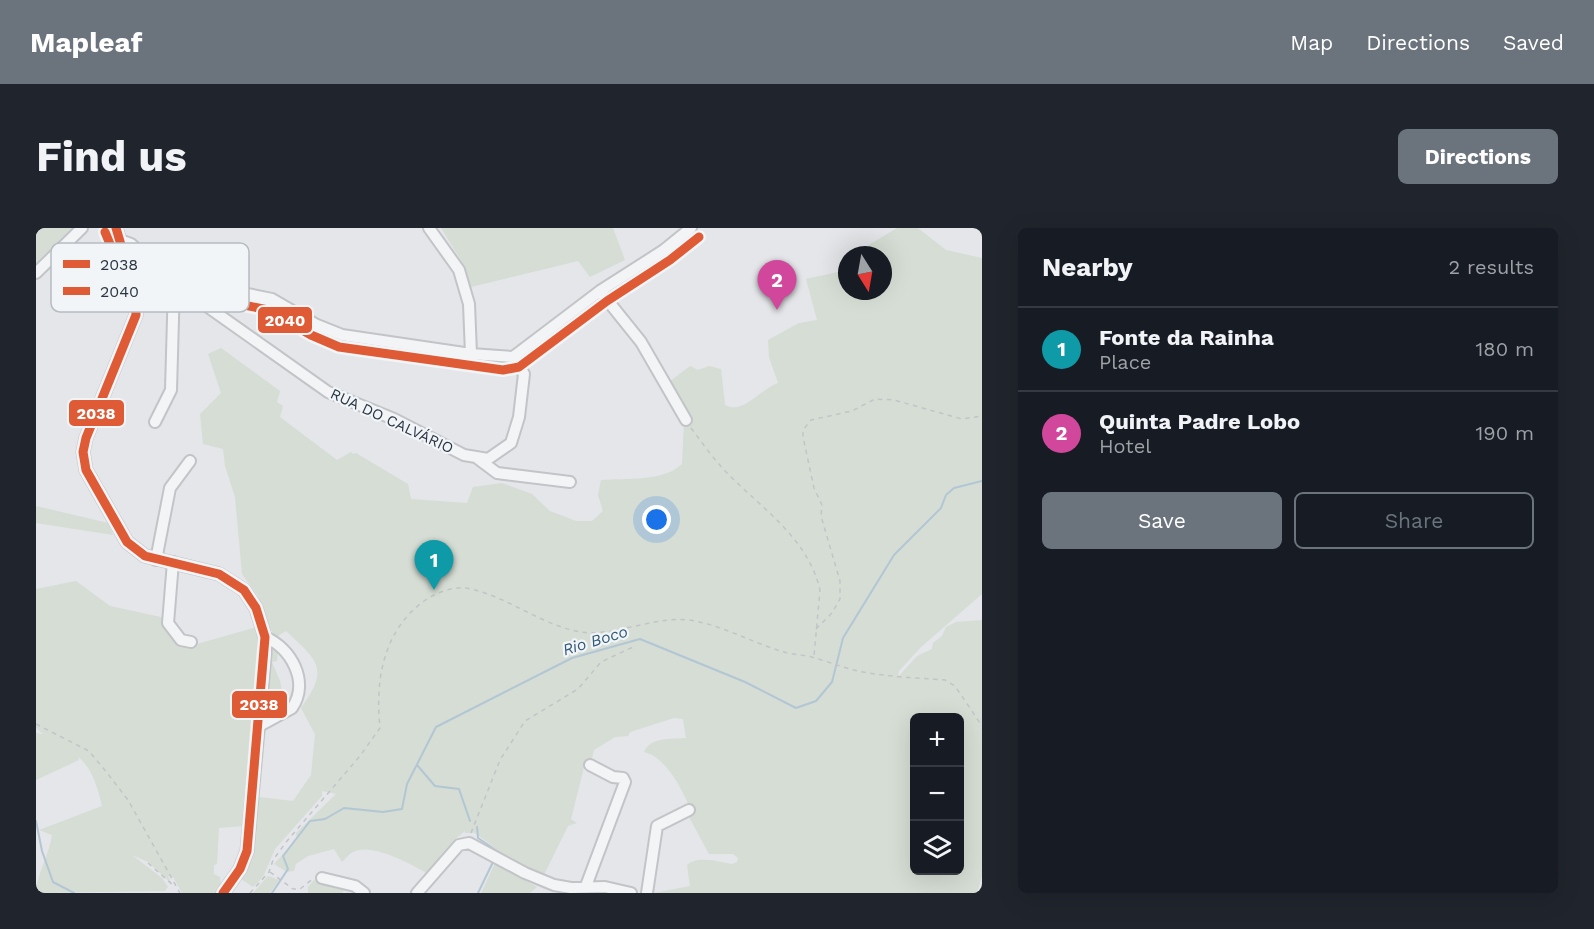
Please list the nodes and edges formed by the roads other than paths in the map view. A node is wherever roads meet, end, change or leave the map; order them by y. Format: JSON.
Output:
{"nodes":[{"id":1,"x":82,"y":228,"type":"edge"},
{"id":2,"x":429,"y":228,"type":"edge"},
{"id":3,"x":691,"y":228,"type":"edge"},
{"id":4,"x":118,"y":234,"type":"edge"},
{"id":5,"x":67,"y":243,"type":"edge"},
{"id":6,"x":131,"y":243,"type":"edge"},
{"id":7,"x":51,"y":258,"type":"edge"},
{"id":8,"x":36,"y":273,"type":"edge"},
{"id":9,"x":600,"y":291,"type":"junction"},
{"id":10,"x":249,"y":294,"type":"edge"},
{"id":11,"x":136,"y":312,"type":"edge"},
{"id":12,"x":173,"y":312,"type":"edge"},
{"id":13,"x":215,"y":312,"type":"edge"},
{"id":14,"x":471,"y":354,"type":"junction"},
{"id":15,"x":513,"y":357,"type":"junction"},
{"id":16,"x":686,"y":420,"type":"road end"},
{"id":17,"x":155,"y":422,"type":"dead end"},
{"id":18,"x":476,"y":457,"type":"junction"},
{"id":19,"x":190,"y":461,"type":"dead end"},
{"id":20,"x":570,"y":482,"type":"dead end"},
{"id":21,"x":156,"y":560,"type":"junction"},
{"id":22,"x":173,"y":562,"type":"junction"},
{"id":23,"x":265,"y":637,"type":"junction"},
{"id":24,"x":192,"y":642,"type":"dead end"},
{"id":25,"x":259,"y":726,"type":"junction"},
{"id":26,"x":590,"y":765,"type":"dead end"},
{"id":27,"x":689,"y":810,"type":"dead end"},
{"id":28,"x":322,"y":878,"type":"road end"},
{"id":29,"x":586,"y":886,"type":"junction"},
{"id":30,"x":224,"y":893,"type":"edge"},
{"id":31,"x":364,"y":893,"type":"edge"},
{"id":32,"x":417,"y":893,"type":"edge"},
{"id":33,"x":632,"y":893,"type":"edge"},
{"id":34,"x":647,"y":893,"type":"edge"}],
"edges":[{"from":1,"to":5,"type":"street"},
{"from":2,"to":14,"type":"street"},
{"from":3,"to":9,"type":"street"},
{"from":4,"to":6,"type":"street","name":"RUA DO CALVÁRIO"},
{"from":7,"to":8,"type":"street"},
{"from":9,"to":15,"type":"street"},
{"from":9,"to":16,"type":"street"},
{"from":10,"to":14,"type":"street"},
{"from":11,"to":21,"type":"main road"},
{"from":12,"to":17,"type":"street"},
{"from":13,"to":18,"type":"street","name":"RUA DO CALVÁRIO"},
{"from":14,"to":15,"type":"street"},
{"from":15,"to":18,"type":"street"},
{"from":18,"to":20,"type":"street","name":"RUA DO CALVÁRIO"},
{"from":19,"to":21,"type":"street"},
{"from":21,"to":22,"type":"main road"},
{"from":22,"to":23,"type":"main road"},
{"from":22,"to":24,"type":"street"},
{"from":23,"to":25,"type":"main road"},
{"from":23,"to":25,"type":"street"},
{"from":25,"to":30,"type":"main road"},
{"from":26,"to":29,"type":"street"},
{"from":27,"to":34,"type":"street"},
{"from":28,"to":31,"type":"street"},
{"from":29,"to":32,"type":"street"},
{"from":29,"to":33,"type":"street"}]}
